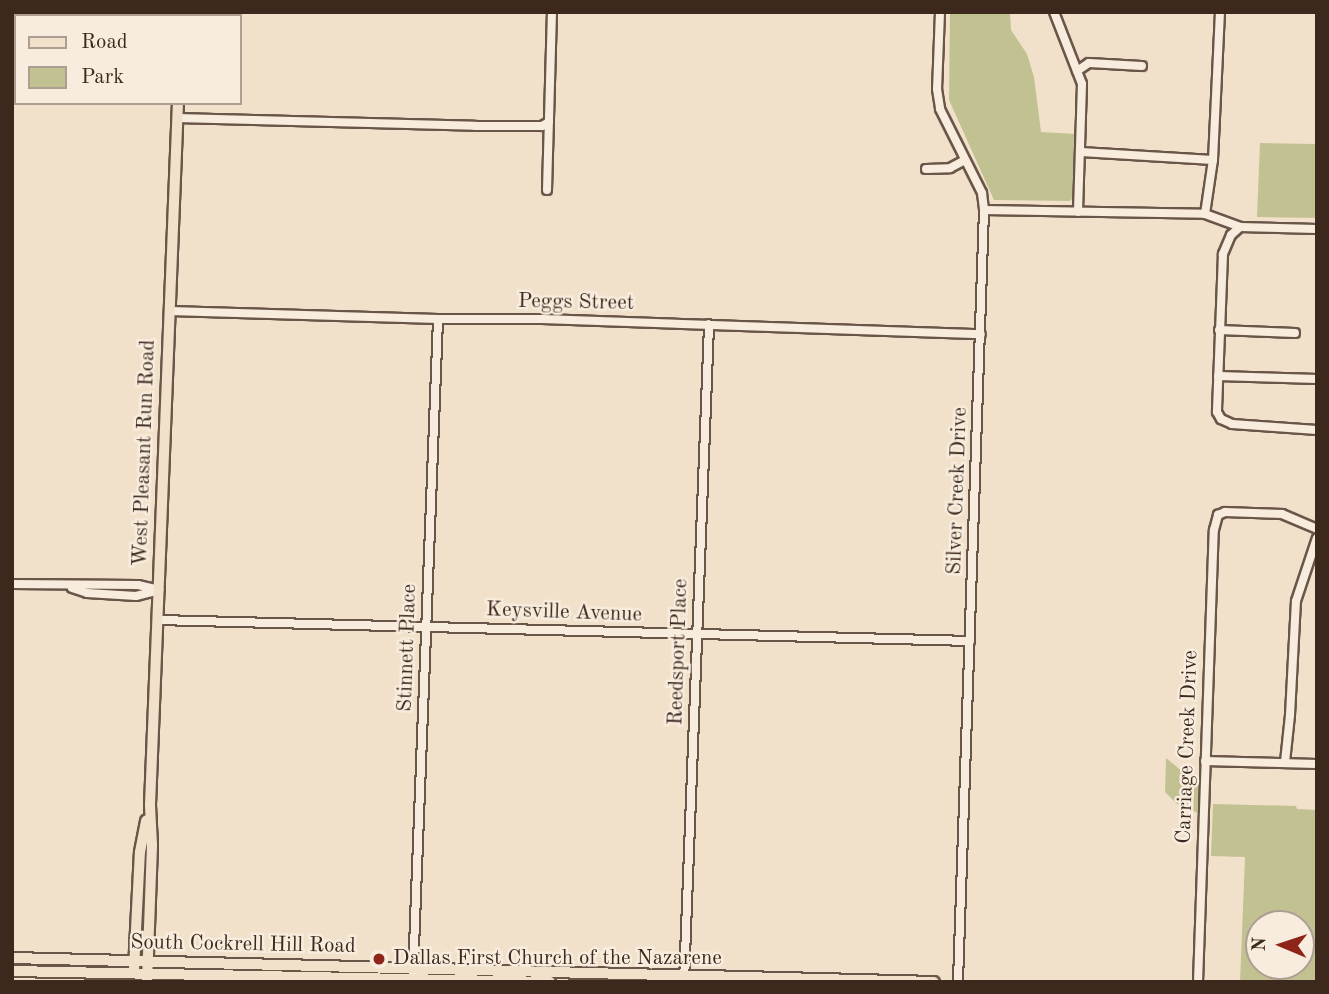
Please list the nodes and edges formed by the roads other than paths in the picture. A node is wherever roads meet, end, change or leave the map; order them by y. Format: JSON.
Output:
{"nodes":[{"id":1,"x":552,"y":12,"type":"edge"},
{"id":2,"x":940,"y":12,"type":"edge"},
{"id":3,"x":1054,"y":12,"type":"edge"},
{"id":4,"x":1220,"y":12,"type":"edge"},
{"id":5,"x":1142,"y":66,"type":"dead end"},
{"id":6,"x":1077,"y":71,"type":"junction"},
{"id":7,"x":178,"y":105,"type":"edge"},
{"id":8,"x":177,"y":118,"type":"junction"},
{"id":9,"x":549,"y":122,"type":"junction"},
{"id":10,"x":1081,"y":152,"type":"junction"},
{"id":11,"x":965,"y":160,"type":"junction"},
{"id":12,"x":1213,"y":160,"type":"junction"},
{"id":13,"x":926,"y":169,"type":"dead end"},
{"id":14,"x":547,"y":190,"type":"dead end"},
{"id":15,"x":984,"y":210,"type":"junction"},
{"id":16,"x":1078,"y":212,"type":"junction"},
{"id":17,"x":1205,"y":214,"type":"junction"},
{"id":18,"x":1240,"y":227,"type":"junction"},
{"id":19,"x":1317,"y":229,"type":"edge"},
{"id":20,"x":170,"y":311,"type":"junction"},
{"id":21,"x":438,"y":319,"type":"junction"},
{"id":22,"x":709,"y":324,"type":"junction"},
{"id":23,"x":1219,"y":330,"type":"junction"},
{"id":24,"x":1295,"y":333,"type":"dead end"},
{"id":25,"x":981,"y":334,"type":"junction"},
{"id":26,"x":1218,"y":376,"type":"junction"},
{"id":27,"x":1317,"y":379,"type":"edge"},
{"id":28,"x":1317,"y":430,"type":"edge"},
{"id":29,"x":1317,"y":529,"type":"edge"},
{"id":30,"x":1317,"y":538,"type":"edge"},
{"id":31,"x":12,"y":584,"type":"edge"},
{"id":32,"x":159,"y":590,"type":"junction"},
{"id":33,"x":158,"y":620,"type":"junction"},
{"id":34,"x":426,"y":627,"type":"junction"},
{"id":35,"x":697,"y":634,"type":"junction"},
{"id":36,"x":970,"y":641,"type":"junction"},
{"id":37,"x":1205,"y":761,"type":"junction"},
{"id":38,"x":1285,"y":762,"type":"junction"},
{"id":39,"x":1317,"y":764,"type":"edge"},
{"id":40,"x":149,"y":805,"type":"junction"},
{"id":41,"x":12,"y":958,"type":"edge"},
{"id":42,"x":135,"y":962,"type":"junction"},
{"id":43,"x":148,"y":962,"type":"junction"},
{"id":44,"x":413,"y":967,"type":"junction"},
{"id":45,"x":12,"y":971,"type":"edge"},
{"id":46,"x":369,"y":975,"type":"edge"},
{"id":47,"x":134,"y":978,"type":"edge"},
{"id":48,"x":684,"y":978,"type":"edge"},
{"id":49,"x":148,"y":979,"type":"edge"},
{"id":50,"x":412,"y":979,"type":"junction"},
{"id":51,"x":550,"y":982,"type":"edge"},
{"id":52,"x":934,"y":982,"type":"edge"},
{"id":53,"x":958,"y":982,"type":"edge"},
{"id":54,"x":1198,"y":982,"type":"edge"}],
"edges":[{"from":1,"to":9,"type":"street"},
{"from":2,"to":11,"type":"street","name":"Silver Creek Drive"},
{"from":3,"to":6,"type":"street"},
{"from":4,"to":12,"type":"street"},
{"from":5,"to":6,"type":"street"},
{"from":6,"to":10,"type":"street"},
{"from":7,"to":8,"type":"main road","name":"West Pleasant Run Road"},
{"from":8,"to":9,"type":"street"},
{"from":8,"to":20,"type":"main road","name":"West Pleasant Run Road"},
{"from":9,"to":14,"type":"street"},
{"from":10,"to":12,"type":"street"},
{"from":10,"to":16,"type":"street"},
{"from":11,"to":13,"type":"street"},
{"from":11,"to":15,"type":"street","name":"Silver Creek Drive"},
{"from":12,"to":17,"type":"street"},
{"from":15,"to":16,"type":"street"},
{"from":15,"to":25,"type":"street","name":"Silver Creek Drive"},
{"from":16,"to":17,"type":"street"},
{"from":17,"to":18,"type":"street"},
{"from":18,"to":19,"type":"street"},
{"from":18,"to":23,"type":"street"},
{"from":20,"to":21,"type":"street","name":"Peggs Street"},
{"from":20,"to":32,"type":"main road","name":"West Pleasant Run Road"},
{"from":21,"to":22,"type":"street","name":"Peggs Street"},
{"from":21,"to":34,"type":"street","name":"Stinnett Place"},
{"from":22,"to":25,"type":"street","name":"Peggs Street"},
{"from":22,"to":35,"type":"street","name":"Reedsport Place"},
{"from":23,"to":24,"type":"street"},
{"from":23,"to":26,"type":"street"},
{"from":25,"to":36,"type":"street","name":"Silver Creek Drive"},
{"from":26,"to":27,"type":"street"},
{"from":26,"to":28,"type":"street"},
{"from":29,"to":37,"type":"street","name":"Carriage Creek Drive"},
{"from":30,"to":38,"type":"street"},
{"from":31,"to":32,"type":"street"},
{"from":32,"to":33,"type":"main road","name":"West Pleasant Run Road"},
{"from":33,"to":34,"type":"street","name":"Keysville Avenue"},
{"from":33,"to":40,"type":"main road","name":"West Pleasant Run Road"},
{"from":34,"to":35,"type":"street","name":"Keysville Avenue"},
{"from":34,"to":44,"type":"street","name":"Stinnett Place"},
{"from":35,"to":36,"type":"street","name":"Keysville Avenue"},
{"from":35,"to":48,"type":"street","name":"Reedsport Place"},
{"from":36,"to":53,"type":"street","name":"Silver Creek Drive"},
{"from":37,"to":38,"type":"street"},
{"from":37,"to":54,"type":"street","name":"Carriage Creek Drive"},
{"from":38,"to":39,"type":"street"},
{"from":40,"to":42,"type":"main road","name":"West Pleasant Run Road"},
{"from":40,"to":43,"type":"main road","name":"West Pleasant Run Road"},
{"from":41,"to":42,"type":"main road","name":"South Cockrell Hill Road"},
{"from":42,"to":43,"type":"main road","name":"South Cockrell Hill Road"},
{"from":42,"to":47,"type":"main road","name":"West Pleasant Run Road"},
{"from":43,"to":46,"type":"main road","name":"South Cockrell Hill Road"},
{"from":43,"to":49,"type":"main road","name":"West Pleasant Run Road"},
{"from":44,"to":46,"type":"main road","name":"South Cockrell Hill Road"},
{"from":44,"to":48,"type":"main road","name":"South Cockrell Hill Road"},
{"from":44,"to":50,"type":"street","name":"Stinnett Place"},
{"from":45,"to":47,"type":"main road","name":"South Cockrell Hill Road"},
{"from":46,"to":49,"type":"main road","name":"South Cockrell Hill Road"},
{"from":46,"to":50,"type":"main road","name":"South Cockrell Hill Road"},
{"from":47,"to":49,"type":"main road","name":"South Cockrell Hill Road"},
{"from":48,"to":52,"type":"main road","name":"South Cockrell Hill Road"},
{"from":50,"to":51,"type":"main road","name":"South Cockrell Hill Road"}]}
